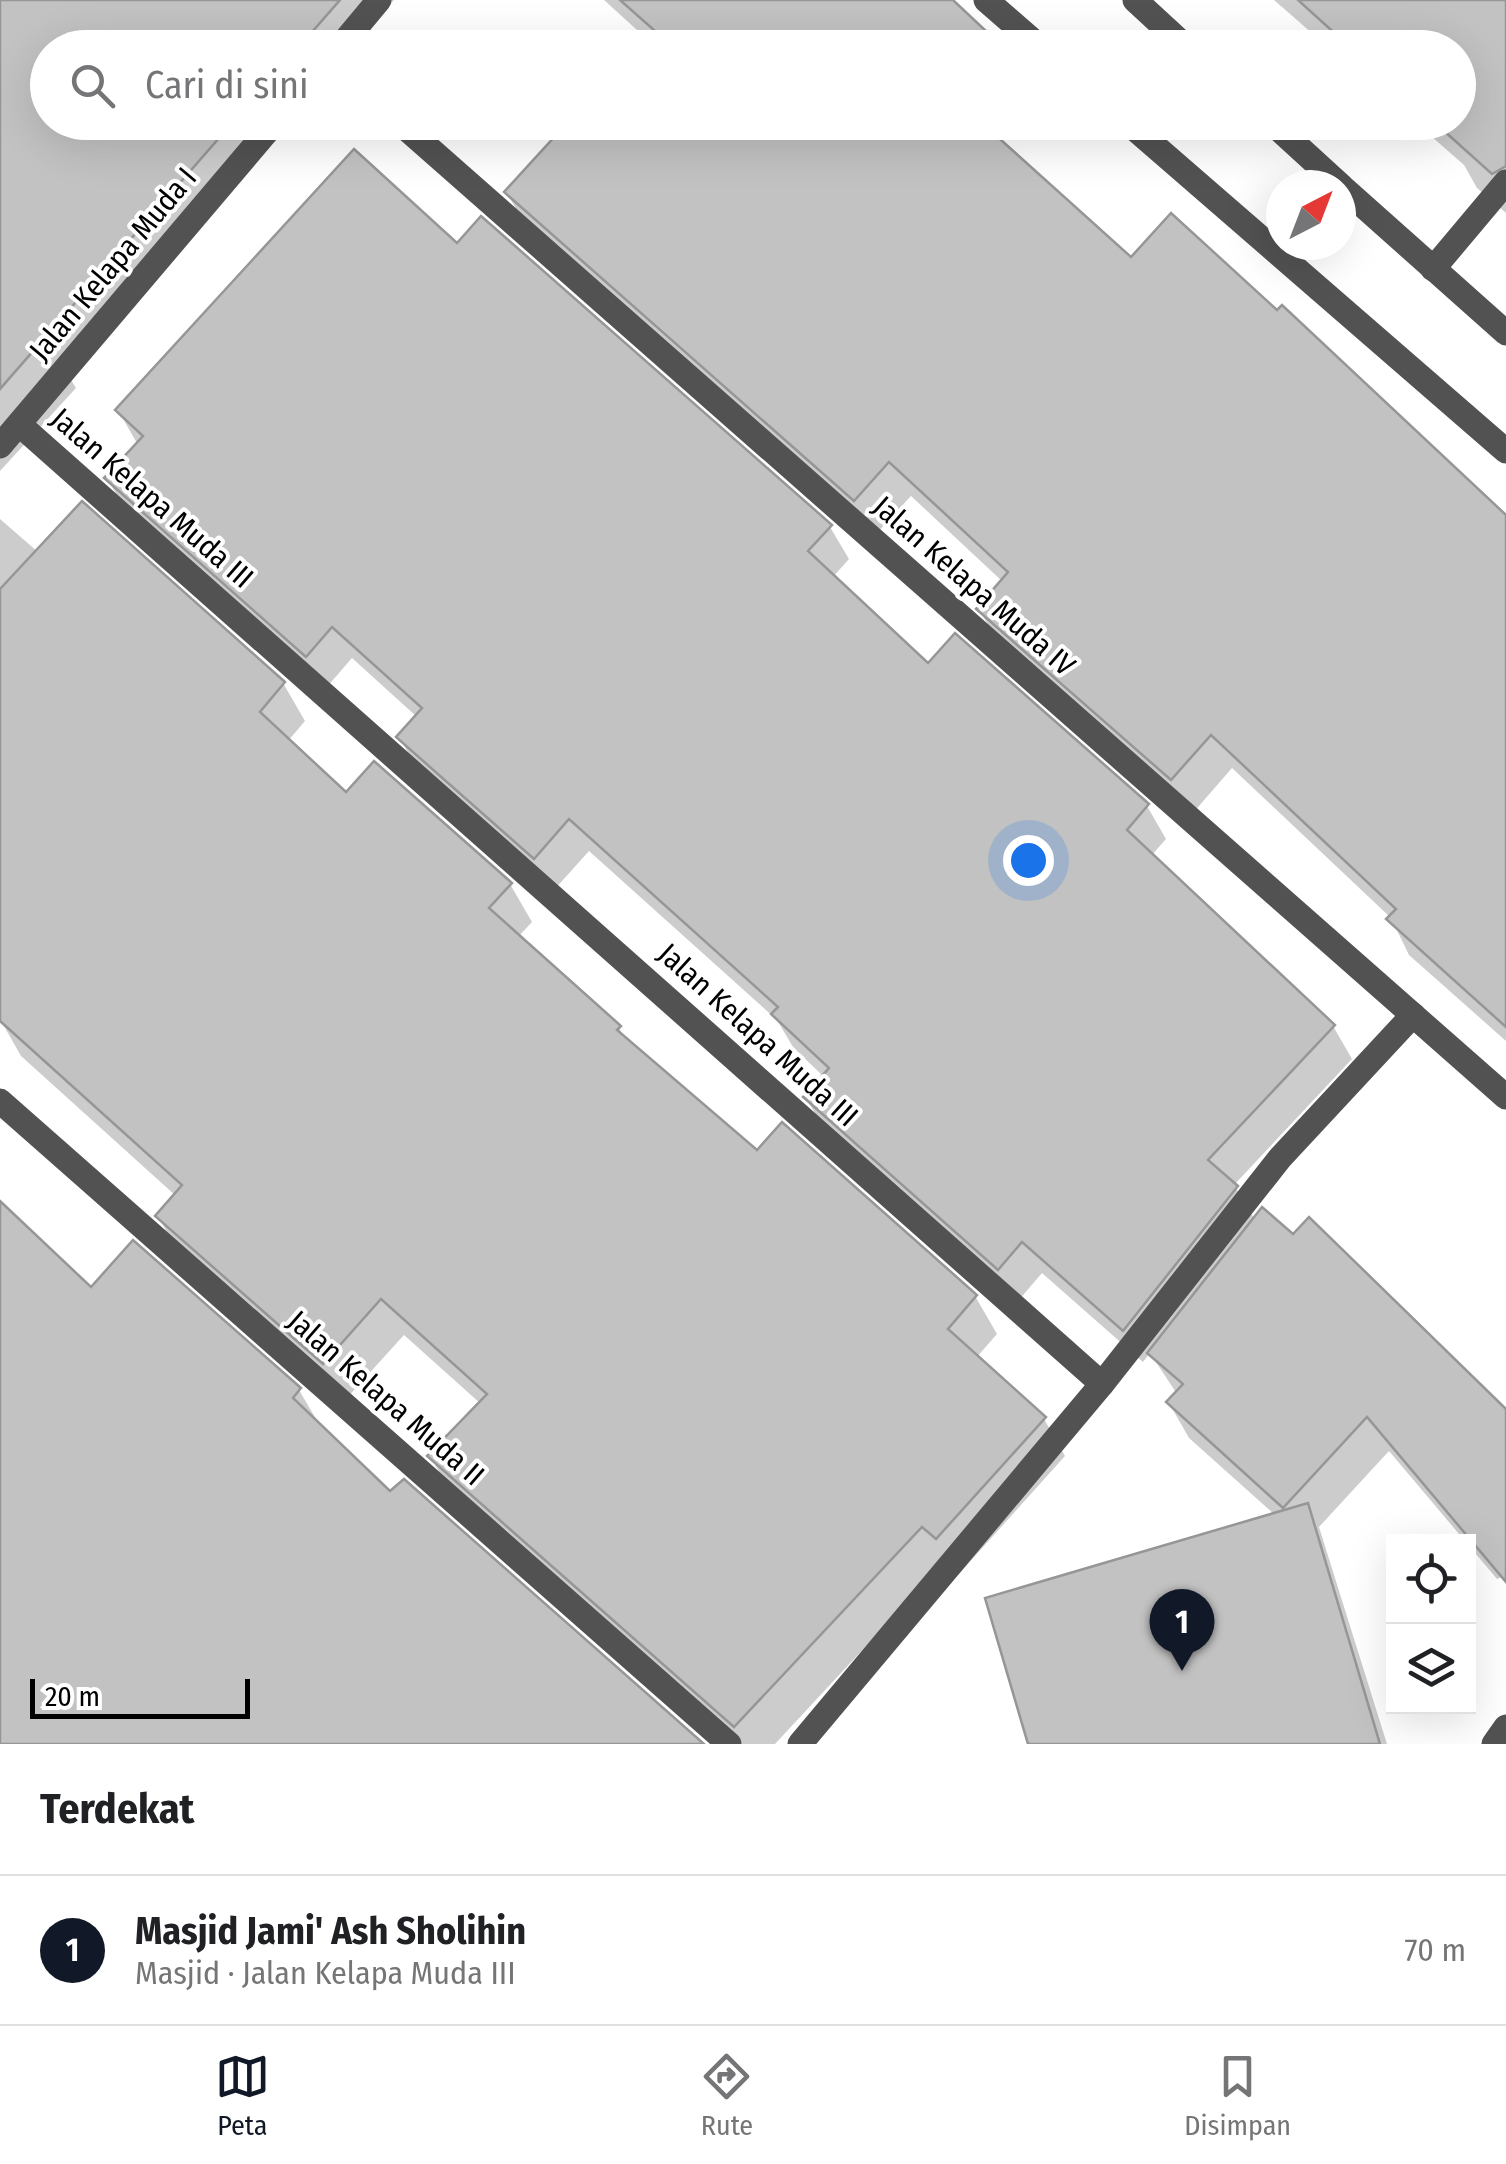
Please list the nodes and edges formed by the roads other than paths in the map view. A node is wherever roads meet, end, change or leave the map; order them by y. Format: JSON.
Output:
{"nodes":[{"id":1,"x":380,"y":0,"type":"edge"},
{"id":2,"x":986,"y":0,"type":"edge"},
{"id":3,"x":1134,"y":0,"type":"edge"},
{"id":4,"x":354,"y":30,"type":"edge"},
{"id":5,"x":1020,"y":30,"type":"edge"},
{"id":6,"x":1167,"y":30,"type":"edge"},
{"id":7,"x":260,"y":140,"type":"edge"},
{"id":8,"x":419,"y":140,"type":"edge"},
{"id":9,"x":1148,"y":140,"type":"edge"},
{"id":10,"x":1290,"y":140,"type":"edge"},
{"id":11,"x":1322,"y":170,"type":"edge"},
{"id":12,"x":1506,"y":182,"type":"edge"},
{"id":13,"x":1356,"y":200,"type":"edge"},
{"id":14,"x":1434,"y":269,"type":"junction"},
{"id":15,"x":1506,"y":333,"type":"edge"},
{"id":16,"x":20,"y":424,"type":"junction"},
{"id":17,"x":0,"y":446,"type":"edge"},
{"id":18,"x":1506,"y":452,"type":"edge"},
{"id":19,"x":1412,"y":1015,"type":"junction"},
{"id":20,"x":1506,"y":1097,"type":"edge"},
{"id":21,"x":0,"y":1101,"type":"edge"},
{"id":22,"x":1102,"y":1384,"type":"junction"},
{"id":23,"x":1506,"y":1727,"type":"edge"},
{"id":24,"x":729,"y":1744,"type":"edge"},
{"id":25,"x":800,"y":1744,"type":"edge"},
{"id":26,"x":1494,"y":1744,"type":"edge"}],
"edges":[{"from":1,"to":4,"type":"street"},
{"from":2,"to":5,"type":"street"},
{"from":3,"to":6,"type":"street"},
{"from":7,"to":16,"type":"street","name":"Jalan Kelapa Muda I"},
{"from":8,"to":19,"type":"street","name":"Jalan Kelapa Muda IV"},
{"from":9,"to":18,"type":"street"},
{"from":10,"to":11,"type":"street"},
{"from":12,"to":14,"type":"street"},
{"from":13,"to":14,"type":"street"},
{"from":14,"to":15,"type":"street"},
{"from":16,"to":17,"type":"street","name":"Jalan Kelapa Muda I"},
{"from":16,"to":22,"type":"street","name":"Jalan Kelapa Muda III"},
{"from":19,"to":20,"type":"street","name":"Jalan Kelapa Muda IV"},
{"from":19,"to":22,"type":"street"},
{"from":21,"to":24,"type":"street","name":"Jalan Kelapa Muda II"},
{"from":22,"to":25,"type":"street"},
{"from":23,"to":26,"type":"street"}]}
